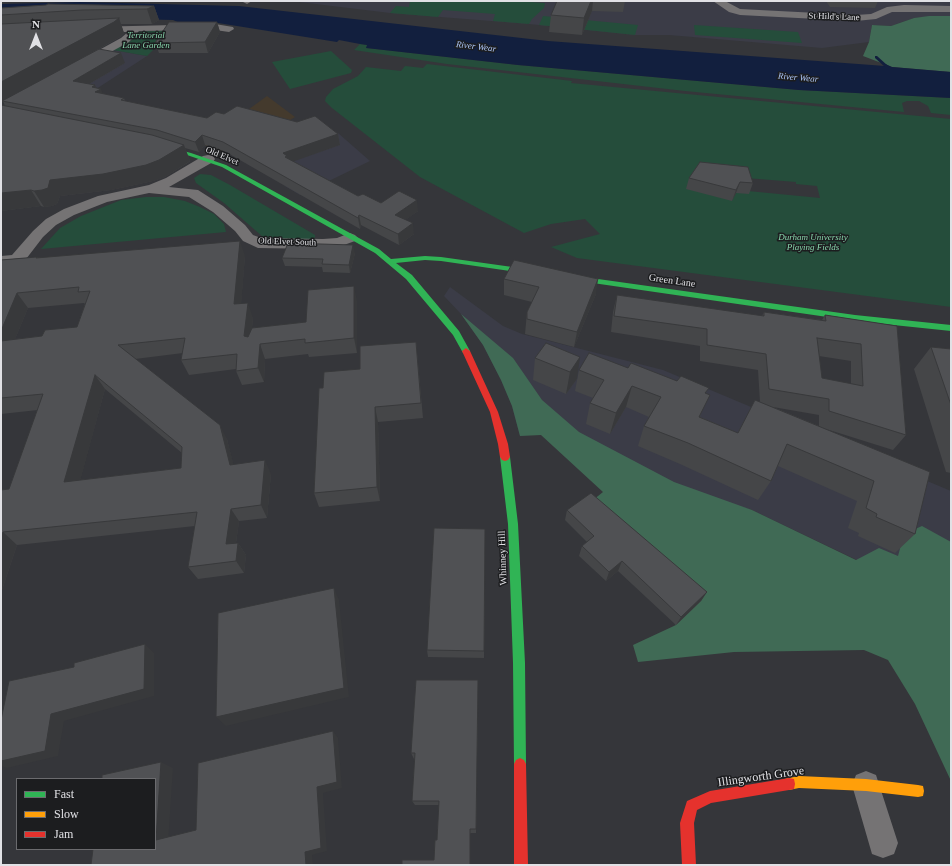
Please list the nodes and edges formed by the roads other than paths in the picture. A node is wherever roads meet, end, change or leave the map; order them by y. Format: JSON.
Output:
{"nodes":[{"id":1,"x":718,"y":1,"type":"edge"},
{"id":2,"x":951,"y":9,"type":"edge"},
{"id":3,"x":82,"y":29,"type":"edge"},
{"id":4,"x":136,"y":29,"type":"junction"},
{"id":5,"x":229,"y":29,"type":"dead end"},
{"id":6,"x":76,"y":68,"type":"edge"},
{"id":7,"x":148,"y":143,"type":"edge"},
{"id":8,"x":208,"y":160,"type":"junction"},
{"id":9,"x":187,"y":173,"type":"junction"},
{"id":10,"x":149,"y":189,"type":"junction"},
{"id":11,"x":193,"y":193,"type":"junction"},
{"id":12,"x":350,"y":238,"type":"junction"},
{"id":13,"x":1,"y":261,"type":"edge"},
{"id":14,"x":391,"y":261,"type":"junction"},
{"id":15,"x":409,"y":277,"type":"joint"},
{"id":16,"x":951,"y":328,"type":"edge"},
{"id":17,"x":866,"y":785,"type":"junction"},
{"id":18,"x":918,"y":792,"type":"dead end"},
{"id":19,"x":883,"y":843,"type":"dead end"},
{"id":20,"x":521,"y":865,"type":"edge"},
{"id":21,"x":689,"y":865,"type":"edge"}],
"edges":[{"from":1,"to":2,"type":"street","name":"St Hild's Lane"},
{"from":3,"to":4,"type":"street"},
{"from":4,"to":5,"type":"street"},
{"from":4,"to":6,"type":"street"},
{"from":7,"to":8,"type":"street","name":"Old Elvet"},
{"from":8,"to":9,"type":"street","name":"Old Elvet South"},
{"from":8,"to":12,"type":"street","name":"Old Elvet"},
{"from":9,"to":10,"type":"street","name":"Old Elvet South"},
{"from":9,"to":11,"type":"street"},
{"from":10,"to":11,"type":"street","name":"Old Elvet South"},
{"from":10,"to":13,"type":"street","name":"Old Elvet South"},
{"from":11,"to":12,"type":"street","name":"Old Elvet South"},
{"from":12,"to":14,"type":"street","name":"Old Elvet"},
{"from":14,"to":15,"type":"street","name":"Old Elvet"},
{"from":14,"to":16,"type":"street","name":"Green Lane"},
{"from":15,"to":20,"type":"street","name":"Whinney Hill"},
{"from":17,"to":18,"type":"street","name":"Illingworth Grove"},
{"from":17,"to":19,"type":"street"},
{"from":17,"to":21,"type":"street","name":"Illingworth Grove"}]}
